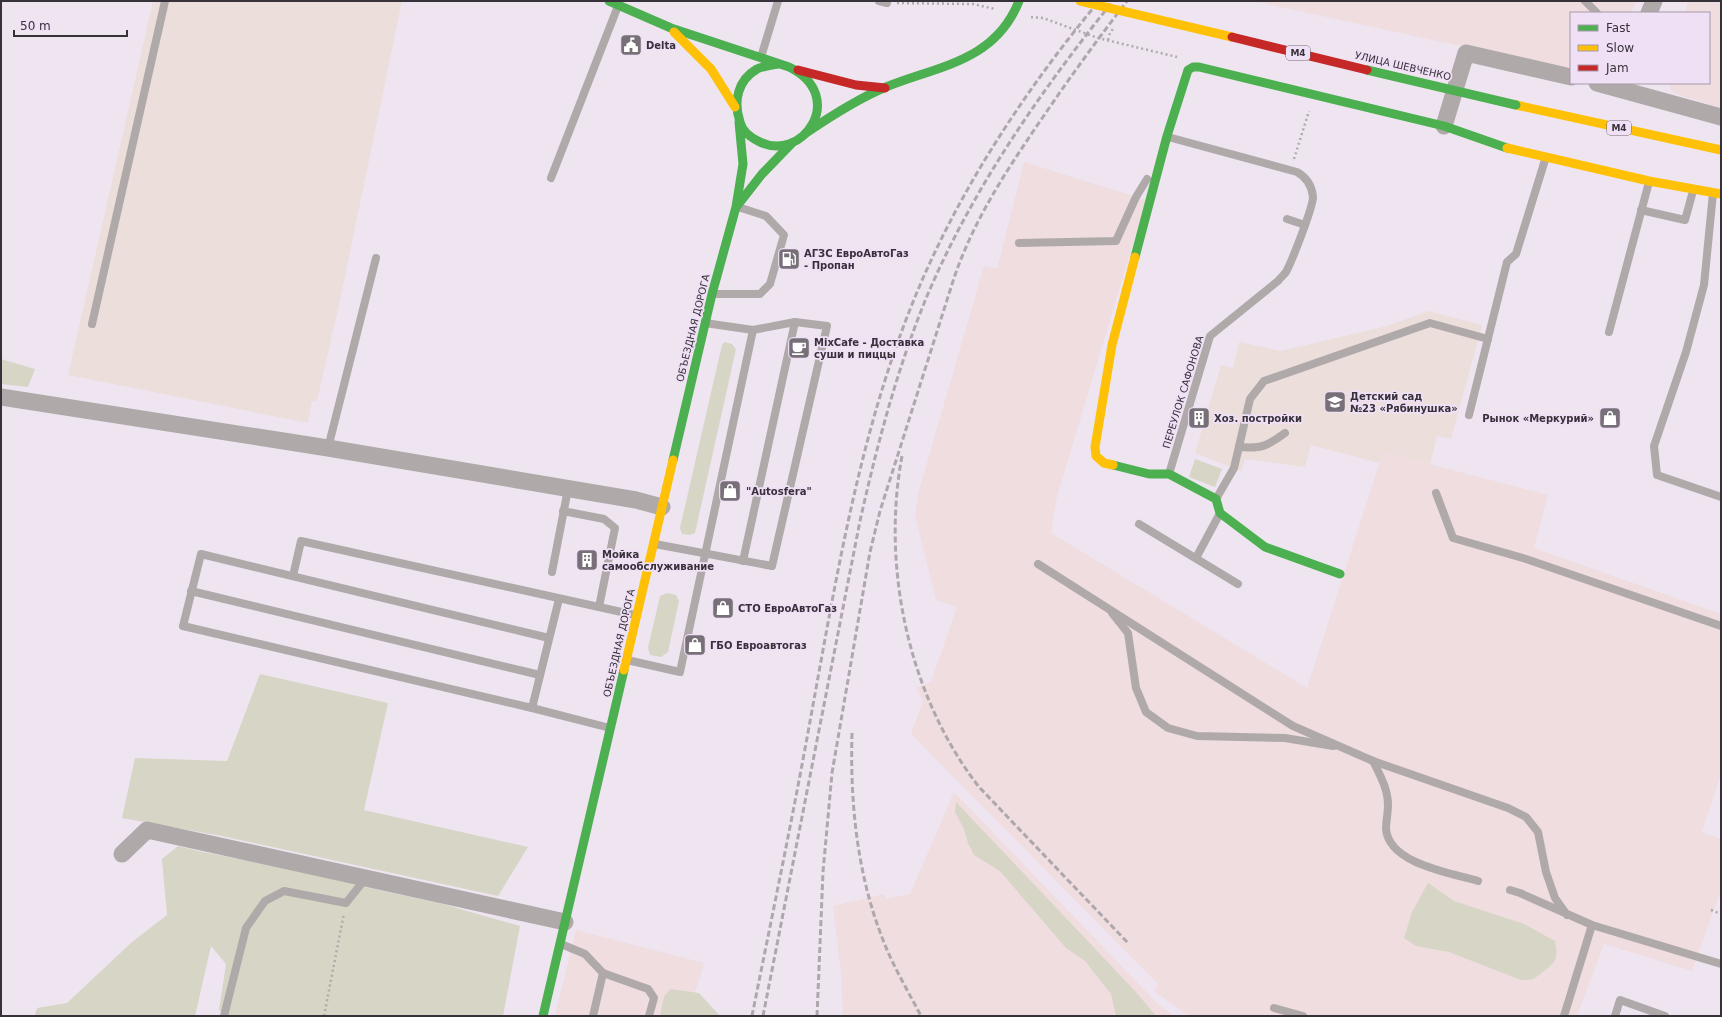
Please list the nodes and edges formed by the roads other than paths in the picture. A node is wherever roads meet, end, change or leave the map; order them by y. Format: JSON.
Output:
{"nodes":[{"id":1,"x":165,"y":1,"type":"edge"},
{"id":2,"x":609,"y":1,"type":"edge"},
{"id":3,"x":778,"y":1,"type":"edge"},
{"id":4,"x":879,"y":1,"type":"edge"},
{"id":5,"x":1019,"y":1,"type":"edge"},
{"id":6,"x":1080,"y":1,"type":"edge"},
{"id":7,"x":1584,"y":1,"type":"edge"},
{"id":8,"x":1654,"y":1,"type":"edge"},
{"id":9,"x":887,"y":3,"type":"dead end"},
{"id":10,"x":619,"y":5,"type":"junction"},
{"id":11,"x":1596,"y":12,"type":"edge"},
{"id":12,"x":1649,"y":12,"type":"edge"},
{"id":13,"x":671,"y":28,"type":"junction"},
{"id":14,"x":761,"y":58,"type":"junction"},
{"id":15,"x":778,"y":64,"type":"junction"},
{"id":16,"x":798,"y":70,"type":"junction"},
{"id":17,"x":1570,"y":77,"type":"edge"},
{"id":18,"x":1608,"y":84,"type":"edge"},
{"id":19,"x":1618,"y":85,"type":"edge"},
{"id":20,"x":885,"y":88,"type":"junction"},
{"id":21,"x":735,"y":107,"type":"junction"},
{"id":22,"x":1721,"y":117,"type":"edge"},
{"id":23,"x":739,"y":122,"type":"junction"},
{"id":24,"x":1444,"y":126,"type":"junction"},
{"id":25,"x":805,"y":134,"type":"junction"},
{"id":26,"x":1167,"y":136,"type":"junction"},
{"id":27,"x":792,"y":143,"type":"junction"},
{"id":28,"x":1721,"y":150,"type":"edge"},
{"id":29,"x":1162,"y":157,"type":"junction"},
{"id":30,"x":1546,"y":158,"type":"junction"},
{"id":31,"x":551,"y":178,"type":"dead end"},
{"id":32,"x":1649,"y":181,"type":"junction"},
{"id":33,"x":1693,"y":189,"type":"junction"},
{"id":34,"x":1717,"y":194,"type":"edge"},
{"id":35,"x":736,"y":206,"type":"junction"},
{"id":36,"x":1641,"y":210,"type":"junction"},
{"id":37,"x":1287,"y":219,"type":"dead end"},
{"id":38,"x":1304,"y":225,"type":"junction"},
{"id":39,"x":1019,"y":243,"type":"dead end"},
{"id":40,"x":376,"y":258,"type":"dead end"},
{"id":41,"x":712,"y":294,"type":"junction"},
{"id":42,"x":795,"y":322,"type":"junction"},
{"id":43,"x":705,"y":323,"type":"junction"},
{"id":44,"x":92,"y":324,"type":"dead end"},
{"id":45,"x":753,"y":330,"type":"junction"},
{"id":46,"x":1609,"y":332,"type":"dead end"},
{"id":47,"x":1488,"y":339,"type":"junction"},
{"id":48,"x":1,"y":397,"type":"edge"},
{"id":49,"x":1469,"y":415,"type":"dead end"},
{"id":50,"x":1285,"y":433,"type":"dead end"},
{"id":51,"x":1239,"y":447,"type":"junction"},
{"id":52,"x":328,"y":448,"type":"junction"},
{"id":53,"x":1169,"y":474,"type":"junction"},
{"id":54,"x":568,"y":489,"type":"junction"},
{"id":55,"x":1436,"y":493,"type":"dead end"},
{"id":56,"x":1721,"y":497,"type":"edge"},
{"id":57,"x":1216,"y":499,"type":"junction"},
{"id":58,"x":662,"y":507,"type":"junction"},
{"id":59,"x":563,"y":511,"type":"junction"},
{"id":60,"x":1220,"y":514,"type":"junction"},
{"id":61,"x":1139,"y":524,"type":"dead end"},
{"id":62,"x":654,"y":544,"type":"junction"},
{"id":63,"x":705,"y":555,"type":"junction"},
{"id":64,"x":1196,"y":558,"type":"junction"},
{"id":65,"x":744,"y":561,"type":"junction"},
{"id":66,"x":1038,"y":564,"type":"dead end"},
{"id":67,"x":552,"y":572,"type":"dead end"},
{"id":68,"x":1340,"y":574,"type":"dead end"},
{"id":69,"x":293,"y":576,"type":"junction"},
{"id":70,"x":1238,"y":584,"type":"dead end"},
{"id":71,"x":192,"y":591,"type":"junction"},
{"id":72,"x":559,"y":599,"type":"junction"},
{"id":73,"x":599,"y":607,"type":"junction"},
{"id":74,"x":1108,"y":608,"type":"junction"},
{"id":75,"x":637,"y":616,"type":"junction"},
{"id":76,"x":1721,"y":626,"type":"edge"},
{"id":77,"x":550,"y":638,"type":"junction"},
{"id":78,"x":627,"y":660,"type":"junction"},
{"id":79,"x":540,"y":675,"type":"junction"},
{"id":80,"x":532,"y":708,"type":"junction"},
{"id":81,"x":611,"y":728,"type":"junction"},
{"id":82,"x":1346,"y":748,"type":"junction"},
{"id":83,"x":1373,"y":761,"type":"junction"},
{"id":84,"x":122,"y":854,"type":"dead end"},
{"id":85,"x":366,"y":878,"type":"junction"},
{"id":86,"x":1478,"y":881,"type":"dead end"},
{"id":87,"x":1510,"y":890,"type":"dead end"},
{"id":88,"x":1567,"y":914,"type":"junction"},
{"id":89,"x":565,"y":922,"type":"junction"},
{"id":90,"x":1592,"y":925,"type":"junction"},
{"id":91,"x":560,"y":944,"type":"junction"},
{"id":92,"x":1721,"y":964,"type":"edge"},
{"id":93,"x":603,"y":973,"type":"junction"},
{"id":94,"x":1274,"y":1008,"type":"dead end"},
{"id":95,"x":224,"y":1016,"type":"edge"},
{"id":96,"x":543,"y":1016,"type":"edge"},
{"id":97,"x":593,"y":1016,"type":"edge"},
{"id":98,"x":649,"y":1016,"type":"edge"},
{"id":99,"x":1303,"y":1016,"type":"edge"},
{"id":100,"x":1564,"y":1016,"type":"edge"},
{"id":101,"x":1615,"y":1016,"type":"edge"},
{"id":102,"x":1665,"y":1016,"type":"edge"}],
"edges":[{"from":1,"to":44,"type":"lane"},
{"from":2,"to":10,"type":"main road"},
{"from":3,"to":14,"type":"lane"},
{"from":4,"to":9,"type":"lane"},
{"from":5,"to":20,"type":"main road"},
{"from":6,"to":28,"type":"main road","name":"УЛИЦА ШЕВЧЕНКО","number":"M4","bridge":true},
{"from":7,"to":11,"type":"lane"},
{"from":8,"to":12,"type":"street"},
{"from":10,"to":13,"type":"main road"},
{"from":10,"to":31,"type":"lane"},
{"from":13,"to":14,"type":"main road"},
{"from":13,"to":21,"type":"main road"},
{"from":14,"to":15,"type":"main road"},
{"from":15,"to":16,"type":"main road"},
{"from":15,"to":21,"type":"main road"},
{"from":16,"to":20,"type":"main road"},
{"from":16,"to":25,"type":"main road"},
{"from":17,"to":24,"type":"street"},
{"from":18,"to":19,"type":"street"},
{"from":19,"to":22,"type":"street"},
{"from":20,"to":25,"type":"main road"},
{"from":21,"to":23,"type":"main road"},
{"from":23,"to":27,"type":"main road"},
{"from":23,"to":35,"type":"main road","name":"ОБЪЕЗДНАЯ ДОРОГА"},
{"from":24,"to":26,"type":"main road"},
{"from":24,"to":30,"type":"main road"},
{"from":25,"to":27,"type":"main road"},
{"from":26,"to":29,"type":"main road"},
{"from":26,"to":38,"type":"lane","name":"ПЕРЕУЛОК САФОНОВА"},
{"from":27,"to":35,"type":"main road"},
{"from":29,"to":39,"type":"lane"},
{"from":29,"to":53,"type":"main road"},
{"from":30,"to":32,"type":"main road"},
{"from":30,"to":47,"type":"lane"},
{"from":32,"to":33,"type":"main road"},
{"from":32,"to":36,"type":"lane"},
{"from":33,"to":34,"type":"main road"},
{"from":33,"to":36,"type":"lane"},
{"from":34,"to":56,"type":"lane"},
{"from":35,"to":41,"type":"main road","name":"ОБЪЕЗДНАЯ ДОРОГА"},
{"from":35,"to":41,"type":"lane"},
{"from":36,"to":46,"type":"lane"},
{"from":37,"to":38,"type":"lane"},
{"from":38,"to":53,"type":"lane","name":"ПЕРЕУЛОК САФОНОВА"},
{"from":40,"to":52,"type":"lane"},
{"from":41,"to":43,"type":"main road","name":"ОБЪЕЗДНАЯ ДОРОГА"},
{"from":42,"to":45,"type":"lane"},
{"from":42,"to":65,"type":"lane"},
{"from":42,"to":65,"type":"lane"},
{"from":43,"to":45,"type":"lane"},
{"from":43,"to":58,"type":"main road","name":"ОБЪЕЗДНАЯ ДОРОГА"},
{"from":45,"to":63,"type":"lane"},
{"from":47,"to":49,"type":"lane"},
{"from":47,"to":51,"type":"lane"},
{"from":48,"to":52,"type":"street"},
{"from":50,"to":51,"type":"lane"},
{"from":51,"to":57,"type":"lane"},
{"from":52,"to":54,"type":"street"},
{"from":53,"to":57,"type":"main road"},
{"from":54,"to":58,"type":"street"},
{"from":54,"to":59,"type":"lane"},
{"from":55,"to":76,"type":"lane"},
{"from":57,"to":60,"type":"main road"},
{"from":58,"to":62,"type":"main road","name":"ОБЪЕЗДНАЯ ДОРОГА"},
{"from":59,"to":67,"type":"lane"},
{"from":59,"to":73,"type":"lane"},
{"from":60,"to":64,"type":"lane"},
{"from":60,"to":68,"type":"main road"},
{"from":61,"to":64,"type":"lane"},
{"from":62,"to":63,"type":"lane"},
{"from":62,"to":75,"type":"main road","name":"ОБЪЕЗДНАЯ ДОРОГА"},
{"from":63,"to":65,"type":"lane"},
{"from":63,"to":78,"type":"lane"},
{"from":64,"to":70,"type":"lane"},
{"from":66,"to":74,"type":"lane"},
{"from":69,"to":71,"type":"lane"},
{"from":69,"to":72,"type":"lane"},
{"from":69,"to":77,"type":"lane"},
{"from":71,"to":79,"type":"lane"},
{"from":71,"to":80,"type":"lane"},
{"from":72,"to":73,"type":"lane"},
{"from":72,"to":77,"type":"lane"},
{"from":73,"to":75,"type":"lane"},
{"from":74,"to":82,"type":"lane"},
{"from":74,"to":82,"type":"lane"},
{"from":75,"to":78,"type":"main road","name":"ОБЪЕЗДНАЯ ДОРОГА"},
{"from":77,"to":79,"type":"lane"},
{"from":78,"to":81,"type":"main road","name":"ОБЪЕЗДНАЯ ДОРОГА"},
{"from":79,"to":80,"type":"lane"},
{"from":80,"to":81,"type":"lane"},
{"from":81,"to":89,"type":"main road","name":"ОБЪЕЗДНАЯ ДОРОГА"},
{"from":82,"to":83,"type":"lane"},
{"from":83,"to":86,"type":"lane"},
{"from":83,"to":88,"type":"lane"},
{"from":84,"to":85,"type":"street"},
{"from":85,"to":89,"type":"street"},
{"from":85,"to":95,"type":"lane"},
{"from":87,"to":88,"type":"lane"},
{"from":88,"to":90,"type":"lane"},
{"from":89,"to":91,"type":"main road","name":"ОБЪЕЗДНАЯ ДОРОГА"},
{"from":90,"to":92,"type":"lane"},
{"from":90,"to":100,"type":"lane"},
{"from":91,"to":93,"type":"lane"},
{"from":91,"to":96,"type":"main road","name":"ОБЪЕЗДНАЯ ДОРОГА"},
{"from":93,"to":97,"type":"lane"},
{"from":93,"to":98,"type":"lane"},
{"from":94,"to":99,"type":"lane"},
{"from":101,"to":102,"type":"lane"}]}
